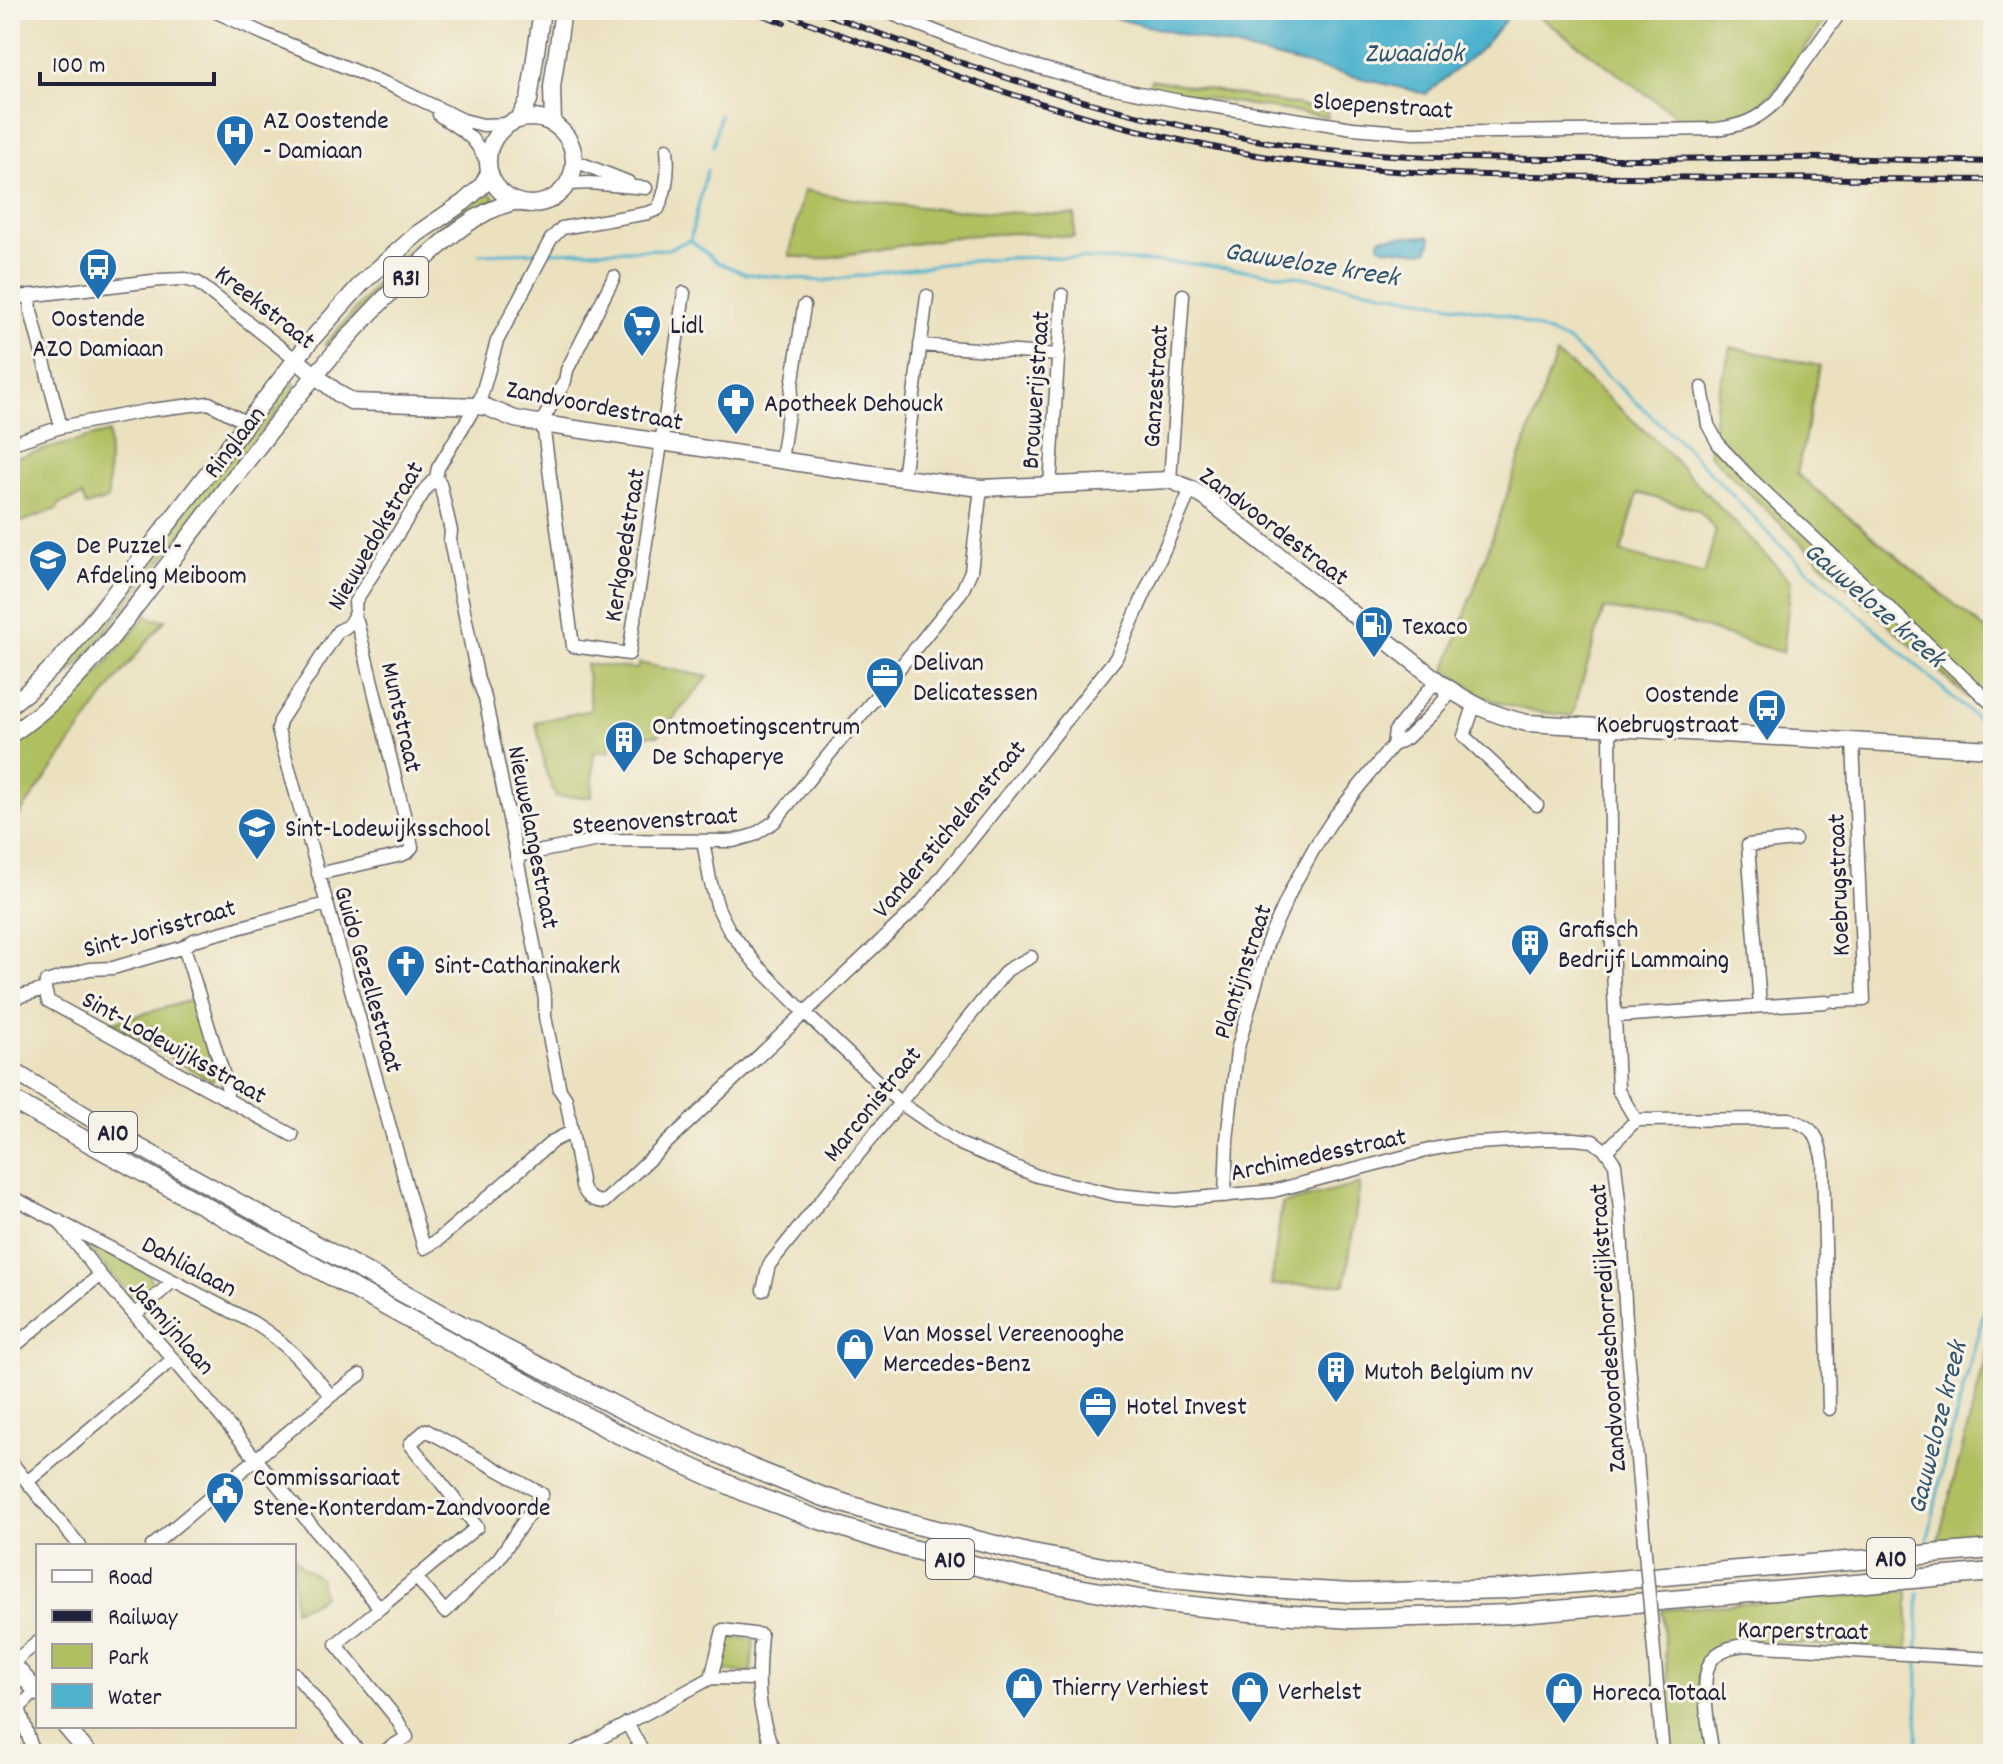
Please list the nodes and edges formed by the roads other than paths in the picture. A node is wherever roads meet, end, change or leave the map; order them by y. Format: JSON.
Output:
{"nodes":[{"id":1,"x":212,"y":10,"type":"edge"},
{"id":2,"x":542,"y":10,"type":"edge"},
{"id":3,"x":563,"y":10,"type":"edge"},
{"id":4,"x":882,"y":10,"type":"edge"},
{"id":5,"x":1842,"y":10,"type":"edge"},
{"id":6,"x":410,"y":95,"type":"junction"},
{"id":7,"x":514,"y":122,"type":"junction"},
{"id":8,"x":553,"y":123,"type":"junction"},
{"id":9,"x":667,"y":149,"type":"dead end"},
{"id":10,"x":575,"y":161,"type":"junction"},
{"id":11,"x":488,"y":169,"type":"junction"},
{"id":12,"x":568,"y":184,"type":"junction"},
{"id":13,"x":514,"y":202,"type":"junction"},
{"id":14,"x":614,"y":277,"type":"dead end"},
{"id":15,"x":684,"y":293,"type":"dead end"},
{"id":16,"x":30,"y":295,"type":"junction"},
{"id":17,"x":1062,"y":295,"type":"dead end"},
{"id":18,"x":1183,"y":295,"type":"dead end"},
{"id":19,"x":927,"y":296,"type":"dead end"},
{"id":20,"x":10,"y":298,"type":"edge"},
{"id":21,"x":804,"y":306,"type":"dead end"},
{"id":22,"x":920,"y":345,"type":"junction"},
{"id":23,"x":1058,"y":355,"type":"junction"},
{"id":24,"x":295,"y":359,"type":"junction"},
{"id":25,"x":315,"y":375,"type":"junction"},
{"id":26,"x":1702,"y":388,"type":"dead end"},
{"id":27,"x":476,"y":406,"type":"junction"},
{"id":28,"x":247,"y":423,"type":"junction"},
{"id":29,"x":543,"y":424,"type":"junction"},
{"id":30,"x":61,"y":427,"type":"junction"},
{"id":31,"x":662,"y":443,"type":"junction"},
{"id":32,"x":10,"y":444,"type":"edge"},
{"id":33,"x":781,"y":460,"type":"junction"},
{"id":34,"x":436,"y":478,"type":"junction"},
{"id":35,"x":903,"y":478,"type":"junction"},
{"id":36,"x":1170,"y":480,"type":"junction"},
{"id":37,"x":1050,"y":487,"type":"junction"},
{"id":38,"x":981,"y":488,"type":"junction"},
{"id":39,"x":1191,"y":489,"type":"junction"},
{"id":40,"x":353,"y":619,"type":"junction"},
{"id":41,"x":1443,"y":685,"type":"junction"},
{"id":42,"x":10,"y":705,"type":"edge"},
{"id":43,"x":1993,"y":705,"type":"edge"},
{"id":44,"x":1474,"y":706,"type":"junction"},
{"id":45,"x":280,"y":721,"type":"joint"},
{"id":46,"x":1610,"y":727,"type":"junction"},
{"id":47,"x":15,"y":731,"type":"edge"},
{"id":48,"x":1853,"y":741,"type":"junction"},
{"id":49,"x":10,"y":742,"type":"edge"},
{"id":50,"x":1393,"y":745,"type":"junction"},
{"id":51,"x":1989,"y":748,"type":"edge"},
{"id":52,"x":1537,"y":805,"type":"dead end"},
{"id":53,"x":1795,"y":840,"type":"dead end"},
{"id":54,"x":703,"y":841,"type":"junction"},
{"id":55,"x":516,"y":856,"type":"junction"},
{"id":56,"x":318,"y":874,"type":"junction"},
{"id":57,"x":326,"y":904,"type":"junction"},
{"id":58,"x":184,"y":947,"type":"junction"},
{"id":59,"x":1031,"y":957,"type":"dead end"},
{"id":60,"x":45,"y":989,"type":"junction"},
{"id":61,"x":10,"y":999,"type":"edge"},
{"id":62,"x":1760,"y":1006,"type":"junction"},
{"id":63,"x":805,"y":1013,"type":"junction"},
{"id":64,"x":1616,"y":1016,"type":"junction"},
{"id":65,"x":15,"y":1070,"type":"edge"},
{"id":66,"x":226,"y":1097,"type":"junction"},
{"id":67,"x":10,"y":1099,"type":"edge"},
{"id":68,"x":899,"y":1102,"type":"junction"},
{"id":69,"x":1636,"y":1120,"type":"junction"},
{"id":70,"x":571,"y":1132,"type":"junction"},
{"id":71,"x":292,"y":1135,"type":"dead end"},
{"id":72,"x":1606,"y":1151,"type":"junction"},
{"id":73,"x":1225,"y":1196,"type":"junction"},
{"id":74,"x":11,"y":1199,"type":"edge"},
{"id":75,"x":594,"y":1201,"type":"joint"},
{"id":76,"x":58,"y":1220,"type":"junction"},
{"id":77,"x":278,"y":1224,"type":"joint"},
{"id":78,"x":100,"y":1275,"type":"junction"},
{"id":79,"x":173,"y":1281,"type":"junction"},
{"id":80,"x":763,"y":1290,"type":"dead end"},
{"id":81,"x":135,"y":1315,"type":"junction"},
{"id":82,"x":10,"y":1350,"type":"edge"},
{"id":83,"x":173,"y":1359,"type":"junction"},
{"id":84,"x":360,"y":1375,"type":"dead end"},
{"id":85,"x":331,"y":1396,"type":"junction"},
{"id":86,"x":1829,"y":1409,"type":"dead end"},
{"id":87,"x":256,"y":1458,"type":"junction"},
{"id":88,"x":10,"y":1461,"type":"edge"},
{"id":89,"x":27,"y":1482,"type":"junction"},
{"id":90,"x":78,"y":1544,"type":"edge"},
{"id":91,"x":154,"y":1544,"type":"edge"},
{"id":92,"x":1993,"y":1549,"type":"edge"},
{"id":93,"x":1993,"y":1572,"type":"edge"},
{"id":94,"x":416,"y":1577,"type":"junction"},
{"id":95,"x":380,"y":1608,"type":"junction"},
{"id":96,"x":36,"y":1643,"type":"edge"},
{"id":97,"x":1993,"y":1659,"type":"edge"},
{"id":98,"x":11,"y":1662,"type":"edge"},
{"id":99,"x":296,"y":1675,"type":"edge"},
{"id":100,"x":711,"y":1678,"type":"junction"},
{"id":101,"x":758,"y":1679,"type":"junction"},
{"id":102,"x":36,"y":1691,"type":"edge"},
{"id":103,"x":36,"y":1693,"type":"edge"},
{"id":104,"x":627,"y":1723,"type":"junction"},
{"id":105,"x":67,"y":1728,"type":"edge"},
{"id":106,"x":34,"y":1754,"type":"edge"},
{"id":107,"x":89,"y":1754,"type":"edge"},
{"id":108,"x":361,"y":1754,"type":"edge"},
{"id":109,"x":380,"y":1754,"type":"edge"},
{"id":110,"x":571,"y":1754,"type":"edge"},
{"id":111,"x":644,"y":1754,"type":"edge"},
{"id":112,"x":775,"y":1754,"type":"edge"},
{"id":113,"x":1663,"y":1754,"type":"edge"},
{"id":114,"x":1713,"y":1754,"type":"edge"}],
"edges":[{"from":1,"to":6,"type":"street"},
{"from":2,"to":7,"type":"main road","number":"R31"},
{"from":3,"to":8,"type":"main road"},
{"from":4,"to":5,"type":"street","name":"Sloepenstraat"},
{"from":6,"to":7,"type":"street"},
{"from":6,"to":11,"type":"street"},
{"from":7,"to":8,"type":"main road"},
{"from":7,"to":11,"type":"main road","number":"R31"},
{"from":8,"to":10,"type":"main road"},
{"from":9,"to":27,"type":"street","name":"Nieuwedokstraat"},
{"from":10,"to":12,"type":"main road"},
{"from":10,"to":12,"type":"street"},
{"from":11,"to":13,"type":"main road"},
{"from":11,"to":24,"type":"main road","name":"Ringlaan","number":"R31"},
{"from":12,"to":13,"type":"main road","number":"R31"},
{"from":13,"to":25,"type":"main road","name":"Ringlaan","number":"R31"},
{"from":14,"to":29,"type":"street"},
{"from":15,"to":31,"type":"street","name":"Kerkgoedstraat"},
{"from":16,"to":20,"type":"street"},
{"from":16,"to":24,"type":"street","name":"Kreekstraat"},
{"from":16,"to":30,"type":"street"},
{"from":17,"to":23,"type":"street","name":"Brouwerijstraat"},
{"from":18,"to":36,"type":"street","name":"Ganzestraat"},
{"from":19,"to":22,"type":"street"},
{"from":21,"to":33,"type":"street"},
{"from":22,"to":23,"type":"street"},
{"from":22,"to":35,"type":"street"},
{"from":23,"to":37,"type":"street","name":"Brouwerijstraat"},
{"from":24,"to":25,"type":"main road","name":"Kreekstraat"},
{"from":24,"to":28,"type":"main road","name":"Ringlaan","number":"R31"},
{"from":25,"to":27,"type":"main road","name":"Zandvoordestraat"},
{"from":25,"to":47,"type":"main road","name":"Ringlaan","number":"R31"},
{"from":26,"to":43,"type":"street"},
{"from":27,"to":29,"type":"main road","name":"Zandvoordestraat"},
{"from":27,"to":34,"type":"street","name":"Nieuwedokstraat"},
{"from":28,"to":30,"type":"street"},
{"from":28,"to":42,"type":"main road","name":"Ringlaan","number":"R31"},
{"from":29,"to":31,"type":"main road","name":"Zandvoordestraat"},
{"from":29,"to":31,"type":"street","name":"Kerkgoedstraat"},
{"from":30,"to":32,"type":"street"},
{"from":31,"to":33,"type":"main road","name":"Zandvoordestraat"},
{"from":33,"to":35,"type":"main road","name":"Zandvoordestraat"},
{"from":34,"to":40,"type":"street","name":"Nieuwedokstraat"},
{"from":34,"to":55,"type":"street","name":"Nieuwelangestraat"},
{"from":35,"to":38,"type":"main road","name":"Zandvoordestraat"},
{"from":36,"to":37,"type":"main road","name":"Zandvoordestraat"},
{"from":36,"to":39,"type":"main road","name":"Zandvoordestraat"},
{"from":37,"to":38,"type":"main road","name":"Zandvoordestraat"},
{"from":38,"to":54,"type":"street","name":"Steenovenstraat"},
{"from":39,"to":41,"type":"main road","name":"Zandvoordestraat"},
{"from":39,"to":63,"type":"street","name":"Vanderstichelenstraat"},
{"from":40,"to":45,"type":"street","name":"Nieuwedokstraat"},
{"from":40,"to":56,"type":"street","name":"Muntstraat"},
{"from":41,"to":44,"type":"main road","name":"Zandvoordestraat"},
{"from":41,"to":50,"type":"street","name":"Plantijnstraat"},
{"from":41,"to":50,"type":"street","name":"Plantijnstraat"},
{"from":44,"to":46,"type":"main road","name":"Zandvoordestraat"},
{"from":44,"to":52,"type":"street"},
{"from":45,"to":56,"type":"street","name":"Guido Gezellestraat"},
{"from":46,"to":48,"type":"main road","name":"Zandvoordestraat"},
{"from":46,"to":64,"type":"street"},
{"from":47,"to":49,"type":"main road","name":"Ringlaan"},
{"from":48,"to":51,"type":"main road","name":"Zandvoordestraat"},
{"from":48,"to":62,"type":"street","name":"Koebrugstraat"},
{"from":50,"to":73,"type":"street","name":"Plantijnstraat"},
{"from":53,"to":62,"type":"street"},
{"from":54,"to":55,"type":"street","name":"Steenovenstraat"},
{"from":54,"to":63,"type":"street","name":"Archimedesstraat"},
{"from":55,"to":70,"type":"street","name":"Nieuwelangestraat"},
{"from":56,"to":57,"type":"street","name":"Guido Gezellestraat"},
{"from":57,"to":58,"type":"street","name":"Sint-Jorisstraat"},
{"from":57,"to":70,"type":"street","name":"Guido Gezellestraat"},
{"from":58,"to":60,"type":"street","name":"Sint-Jorisstraat"},
{"from":58,"to":66,"type":"street"},
{"from":59,"to":68,"type":"street","name":"Marconistraat"},
{"from":60,"to":61,"type":"street","name":"Sint-Jorisstraat"},
{"from":60,"to":66,"type":"street","name":"Sint-Lodewijksstraat"},
{"from":62,"to":64,"type":"street","name":"Koebrugstraat"},
{"from":63,"to":68,"type":"street","name":"Archimedesstraat"},
{"from":63,"to":75,"type":"street","name":"Vanderstichelenstraat"},
{"from":64,"to":69,"type":"street"},
{"from":65,"to":77,"type":"main road","number":"A10"},
{"from":66,"to":71,"type":"street","name":"Sint-Lodewijksstraat"},
{"from":67,"to":93,"type":"highway","number":"A10"},
{"from":68,"to":73,"type":"street","name":"Archimedesstraat"},
{"from":68,"to":80,"type":"street","name":"Marconistraat"},
{"from":69,"to":72,"type":"street","name":"Zandvoordeschorredijkstraat"},
{"from":69,"to":86,"type":"street"},
{"from":70,"to":75,"type":"street","name":"Nieuwelangestraat"},
{"from":72,"to":73,"type":"street","name":"Archimedesstraat"},
{"from":72,"to":113,"type":"street","name":"Zandvoordeschorredijkstraat","bridge":true},
{"from":74,"to":76,"type":"street","name":"Dahlialaan"},
{"from":76,"to":78,"type":"street","name":"Jasmijnlaan"},
{"from":76,"to":79,"type":"street","name":"Dahlialaan"},
{"from":77,"to":92,"type":"highway","number":"A10"},
{"from":78,"to":81,"type":"street","name":"Jasmijnlaan"},
{"from":78,"to":82,"type":"street"},
{"from":79,"to":81,"type":"street"},
{"from":79,"to":85,"type":"street","name":"Dahlialaan"},
{"from":81,"to":83,"type":"street","name":"Jasmijnlaan"},
{"from":83,"to":87,"type":"street","name":"Jasmijnlaan"},
{"from":83,"to":89,"type":"street"},
{"from":84,"to":85,"type":"street"},
{"from":85,"to":87,"type":"street"},
{"from":87,"to":91,"type":"street"},
{"from":87,"to":95,"type":"street","name":"Jasmijnlaan"},
{"from":88,"to":89,"type":"street"},
{"from":89,"to":90,"type":"street"},
{"from":94,"to":94,"type":"street"},
{"from":94,"to":95,"type":"street"},
{"from":95,"to":109,"type":"street"},
{"from":96,"to":98,"type":"street"},
{"from":97,"to":114,"type":"street","name":"Karperstraat"},
{"from":98,"to":102,"type":"main road"},
{"from":99,"to":108,"type":"street"},
{"from":100,"to":101,"type":"street"},
{"from":100,"to":101,"type":"street"},
{"from":100,"to":104,"type":"street"},
{"from":101,"to":112,"type":"street"},
{"from":103,"to":106,"type":"street"},
{"from":104,"to":110,"type":"street"},
{"from":104,"to":111,"type":"street"},
{"from":105,"to":107,"type":"main road"}]}
